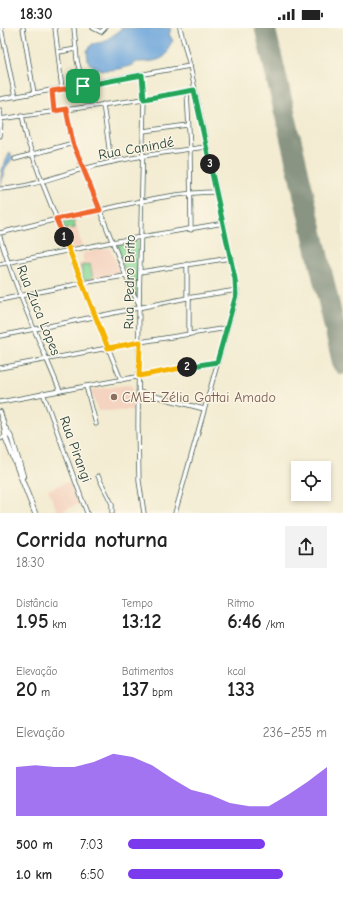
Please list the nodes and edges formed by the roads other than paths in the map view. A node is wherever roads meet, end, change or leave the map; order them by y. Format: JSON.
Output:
{"nodes":[{"id":1,"x":1,"y":28,"type":"edge"},
{"id":2,"x":23,"y":28,"type":"edge"},
{"id":3,"x":55,"y":28,"type":"edge"},
{"id":4,"x":74,"y":28,"type":"edge"},
{"id":5,"x":93,"y":28,"type":"edge"},
{"id":6,"x":105,"y":28,"type":"edge"},
{"id":7,"x":180,"y":28,"type":"edge"},
{"id":8,"x":76,"y":49,"type":"junction"},
{"id":9,"x":59,"y":52,"type":"junction"},
{"id":10,"x":190,"y":66,"type":"junction"},
{"id":11,"x":142,"y":75,"type":"junction"},
{"id":12,"x":83,"y":86,"type":"junction"},
{"id":13,"x":62,"y":89,"type":"junction"},
{"id":14,"x":194,"y":90,"type":"junction"},
{"id":15,"x":52,"y":91,"type":"junction"},
{"id":16,"x":187,"y":92,"type":"junction"},
{"id":17,"x":34,"y":93,"type":"junction"},
{"id":18,"x":15,"y":97,"type":"junction"},
{"id":19,"x":0,"y":99,"type":"edge"},
{"id":20,"x":144,"y":99,"type":"junction"},
{"id":21,"x":103,"y":104,"type":"junction"},
{"id":22,"x":66,"y":109,"type":"junction"},
{"id":23,"x":0,"y":110,"type":"edge"},
{"id":24,"x":54,"y":111,"type":"junction"},
{"id":25,"x":22,"y":115,"type":"junction"},
{"id":26,"x":1,"y":119,"type":"edge"},
{"id":27,"x":188,"y":125,"type":"junction"},
{"id":28,"x":144,"y":131,"type":"junction"},
{"id":29,"x":0,"y":136,"type":"edge"},
{"id":30,"x":73,"y":143,"type":"junction"},
{"id":31,"x":206,"y":147,"type":"junction"},
{"id":32,"x":190,"y":149,"type":"junction"},
{"id":33,"x":32,"y":154,"type":"junction"},
{"id":34,"x":143,"y":157,"type":"junction"},
{"id":35,"x":15,"y":159,"type":"dead end"},
{"id":36,"x":111,"y":162,"type":"junction"},
{"id":37,"x":83,"y":169,"type":"junction"},
{"id":38,"x":42,"y":182,"type":"junction"},
{"id":39,"x":1,"y":189,"type":"edge"},
{"id":40,"x":217,"y":192,"type":"junction"},
{"id":41,"x":190,"y":194,"type":"junction"},
{"id":42,"x":141,"y":201,"type":"junction"},
{"id":43,"x":100,"y":210,"type":"junction"},
{"id":44,"x":56,"y":219,"type":"junction"},
{"id":45,"x":224,"y":224,"type":"junction"},
{"id":46,"x":191,"y":230,"type":"junction"},
{"id":47,"x":0,"y":233,"type":"edge"},
{"id":48,"x":0,"y":237,"type":"edge"},
{"id":49,"x":141,"y":238,"type":"junction"},
{"id":50,"x":112,"y":242,"type":"junction"},
{"id":51,"x":69,"y":251,"type":"junction"},
{"id":52,"x":231,"y":258,"type":"junction"},
{"id":53,"x":7,"y":262,"type":"junction"},
{"id":54,"x":0,"y":264,"type":"edge"},
{"id":55,"x":187,"y":264,"type":"junction"},
{"id":56,"x":140,"y":272,"type":"junction"},
{"id":57,"x":125,"y":276,"type":"junction"},
{"id":58,"x":82,"y":283,"type":"junction"},
{"id":59,"x":237,"y":290,"type":"junction"},
{"id":60,"x":20,"y":296,"type":"junction"},
{"id":61,"x":188,"y":298,"type":"junction"},
{"id":62,"x":0,"y":300,"type":"edge"},
{"id":63,"x":139,"y":305,"type":"junction"},
{"id":64,"x":96,"y":316,"type":"junction"},
{"id":65,"x":33,"y":328,"type":"junction"},
{"id":66,"x":227,"y":328,"type":"junction"},
{"id":67,"x":189,"y":334,"type":"junction"},
{"id":68,"x":0,"y":336,"type":"edge"},
{"id":69,"x":140,"y":342,"type":"junction"},
{"id":70,"x":108,"y":348,"type":"junction"},
{"id":71,"x":47,"y":358,"type":"junction"},
{"id":72,"x":217,"y":362,"type":"junction"},
{"id":73,"x":0,"y":368,"type":"edge"},
{"id":74,"x":139,"y":376,"type":"junction"},
{"id":75,"x":121,"y":380,"type":"junction"},
{"id":76,"x":86,"y":386,"type":"junction"},
{"id":77,"x":60,"y":391,"type":"junction"},
{"id":78,"x":139,"y":392,"type":"junction"},
{"id":79,"x":43,"y":394,"type":"junction"},
{"id":80,"x":0,"y":402,"type":"edge"},
{"id":81,"x":204,"y":409,"type":"junction"},
{"id":82,"x":0,"y":412,"type":"edge"},
{"id":83,"x":96,"y":424,"type":"dead end"},
{"id":84,"x":4,"y":426,"type":"junction"},
{"id":85,"x":6,"y":436,"type":"junction"},
{"id":86,"x":0,"y":439,"type":"edge"},
{"id":87,"x":98,"y":476,"type":"dead end"},
{"id":88,"x":36,"y":513,"type":"edge"},
{"id":89,"x":87,"y":513,"type":"edge"},
{"id":90,"x":112,"y":513,"type":"edge"},
{"id":91,"x":144,"y":513,"type":"edge"},
{"id":92,"x":175,"y":513,"type":"edge"}],
"edges":[{"from":1,"to":18,"type":"street"},
{"from":2,"to":17,"type":"street"},
{"from":3,"to":9,"type":"street"},
{"from":4,"to":8,"type":"street"},
{"from":5,"to":6,"type":"street"},
{"from":7,"to":10,"type":"street"},
{"from":8,"to":9,"type":"street"},
{"from":8,"to":12,"type":"street"},
{"from":9,"to":13,"type":"street"},
{"from":10,"to":11,"type":"street"},
{"from":10,"to":14,"type":"street"},
{"from":11,"to":12,"type":"street"},
{"from":11,"to":20,"type":"street","name":"Rua Pedro Brito"},
{"from":12,"to":13,"type":"street"},
{"from":13,"to":15,"type":"street"},
{"from":14,"to":16,"type":"street"},
{"from":14,"to":31,"type":"street"},
{"from":15,"to":17,"type":"street"},
{"from":15,"to":24,"type":"street"},
{"from":16,"to":20,"type":"street"},
{"from":16,"to":27,"type":"street"},
{"from":17,"to":18,"type":"street"},
{"from":18,"to":19,"type":"street"},
{"from":20,"to":21,"type":"street"},
{"from":20,"to":28,"type":"street","name":"Rua Pedro Brito"},
{"from":21,"to":22,"type":"street"},
{"from":21,"to":36,"type":"street"},
{"from":22,"to":24,"type":"street"},
{"from":22,"to":30,"type":"street"},
{"from":23,"to":26,"type":"street"},
{"from":24,"to":25,"type":"street"},
{"from":25,"to":26,"type":"street"},
{"from":25,"to":33,"type":"street"},
{"from":26,"to":29,"type":"street"},
{"from":27,"to":28,"type":"street"},
{"from":27,"to":32,"type":"street"},
{"from":28,"to":34,"type":"street","name":"Rua Pedro Brito"},
{"from":30,"to":33,"type":"street"},
{"from":30,"to":37,"type":"street"},
{"from":31,"to":32,"type":"street","name":"Rua Canindé"},
{"from":31,"to":40,"type":"street"},
{"from":32,"to":34,"type":"street","name":"Rua Canindé"},
{"from":32,"to":41,"type":"street"},
{"from":33,"to":35,"type":"street"},
{"from":33,"to":38,"type":"street"},
{"from":34,"to":36,"type":"street","name":"Rua Canindé"},
{"from":34,"to":42,"type":"street","name":"Rua Pedro Brito"},
{"from":36,"to":37,"type":"street","name":"Rua Canindé"},
{"from":37,"to":38,"type":"street","name":"Rua Canindé"},
{"from":37,"to":43,"type":"street"},
{"from":38,"to":39,"type":"street","name":"Rua Canindé"},
{"from":38,"to":44,"type":"street"},
{"from":40,"to":41,"type":"street"},
{"from":40,"to":45,"type":"street"},
{"from":41,"to":42,"type":"street"},
{"from":41,"to":46,"type":"street"},
{"from":42,"to":43,"type":"street"},
{"from":42,"to":49,"type":"street","name":"Rua Pedro Brito"},
{"from":43,"to":44,"type":"street"},
{"from":43,"to":50,"type":"street"},
{"from":44,"to":47,"type":"street"},
{"from":44,"to":51,"type":"street"},
{"from":45,"to":46,"type":"street"},
{"from":45,"to":52,"type":"street"},
{"from":46,"to":49,"type":"street"},
{"from":48,"to":53,"type":"street","name":"Rua Zuca Lopes"},
{"from":49,"to":50,"type":"street"},
{"from":49,"to":56,"type":"street","name":"Rua Pedro Brito"},
{"from":50,"to":51,"type":"street"},
{"from":50,"to":57,"type":"street"},
{"from":51,"to":53,"type":"street"},
{"from":51,"to":58,"type":"street"},
{"from":52,"to":55,"type":"street"},
{"from":52,"to":59,"type":"street"},
{"from":53,"to":54,"type":"street"},
{"from":53,"to":60,"type":"street","name":"Rua Zuca Lopes"},
{"from":55,"to":56,"type":"street"},
{"from":55,"to":61,"type":"street"},
{"from":56,"to":63,"type":"street","name":"Rua Pedro Brito"},
{"from":57,"to":58,"type":"street"},
{"from":57,"to":63,"type":"street"},
{"from":58,"to":60,"type":"street"},
{"from":58,"to":64,"type":"street"},
{"from":59,"to":61,"type":"street"},
{"from":59,"to":66,"type":"street"},
{"from":60,"to":62,"type":"street"},
{"from":60,"to":65,"type":"street","name":"Rua Zuca Lopes"},
{"from":61,"to":63,"type":"street"},
{"from":61,"to":67,"type":"street"},
{"from":63,"to":64,"type":"street"},
{"from":63,"to":69,"type":"street","name":"Rua Pedro Brito"},
{"from":64,"to":65,"type":"street"},
{"from":64,"to":70,"type":"street"},
{"from":65,"to":68,"type":"street"},
{"from":65,"to":71,"type":"street","name":"Rua Zuca Lopes"},
{"from":66,"to":67,"type":"street"},
{"from":66,"to":72,"type":"street"},
{"from":67,"to":69,"type":"street"},
{"from":69,"to":70,"type":"street"},
{"from":69,"to":74,"type":"street","name":"Rua Pedro Brito"},
{"from":70,"to":71,"type":"street"},
{"from":70,"to":75,"type":"street"},
{"from":71,"to":73,"type":"street"},
{"from":71,"to":77,"type":"street","name":"Rua Zuca Lopes"},
{"from":72,"to":74,"type":"street"},
{"from":72,"to":81,"type":"street"},
{"from":74,"to":75,"type":"street"},
{"from":74,"to":78,"type":"street","name":"Rua Pedro Brito"},
{"from":75,"to":76,"type":"street"},
{"from":76,"to":77,"type":"street"},
{"from":76,"to":83,"type":"street"},
{"from":77,"to":79,"type":"street"},
{"from":78,"to":81,"type":"street"},
{"from":78,"to":91,"type":"street","name":"Rua Pedro Brito"},
{"from":79,"to":80,"type":"street"},
{"from":79,"to":89,"type":"street","name":"Rua Pirangi"},
{"from":81,"to":92,"type":"street"},
{"from":82,"to":84,"type":"street"},
{"from":84,"to":85,"type":"street"},
{"from":84,"to":88,"type":"street"},
{"from":85,"to":86,"type":"street"},
{"from":85,"to":88,"type":"street"},
{"from":87,"to":90,"type":"street"}]}
